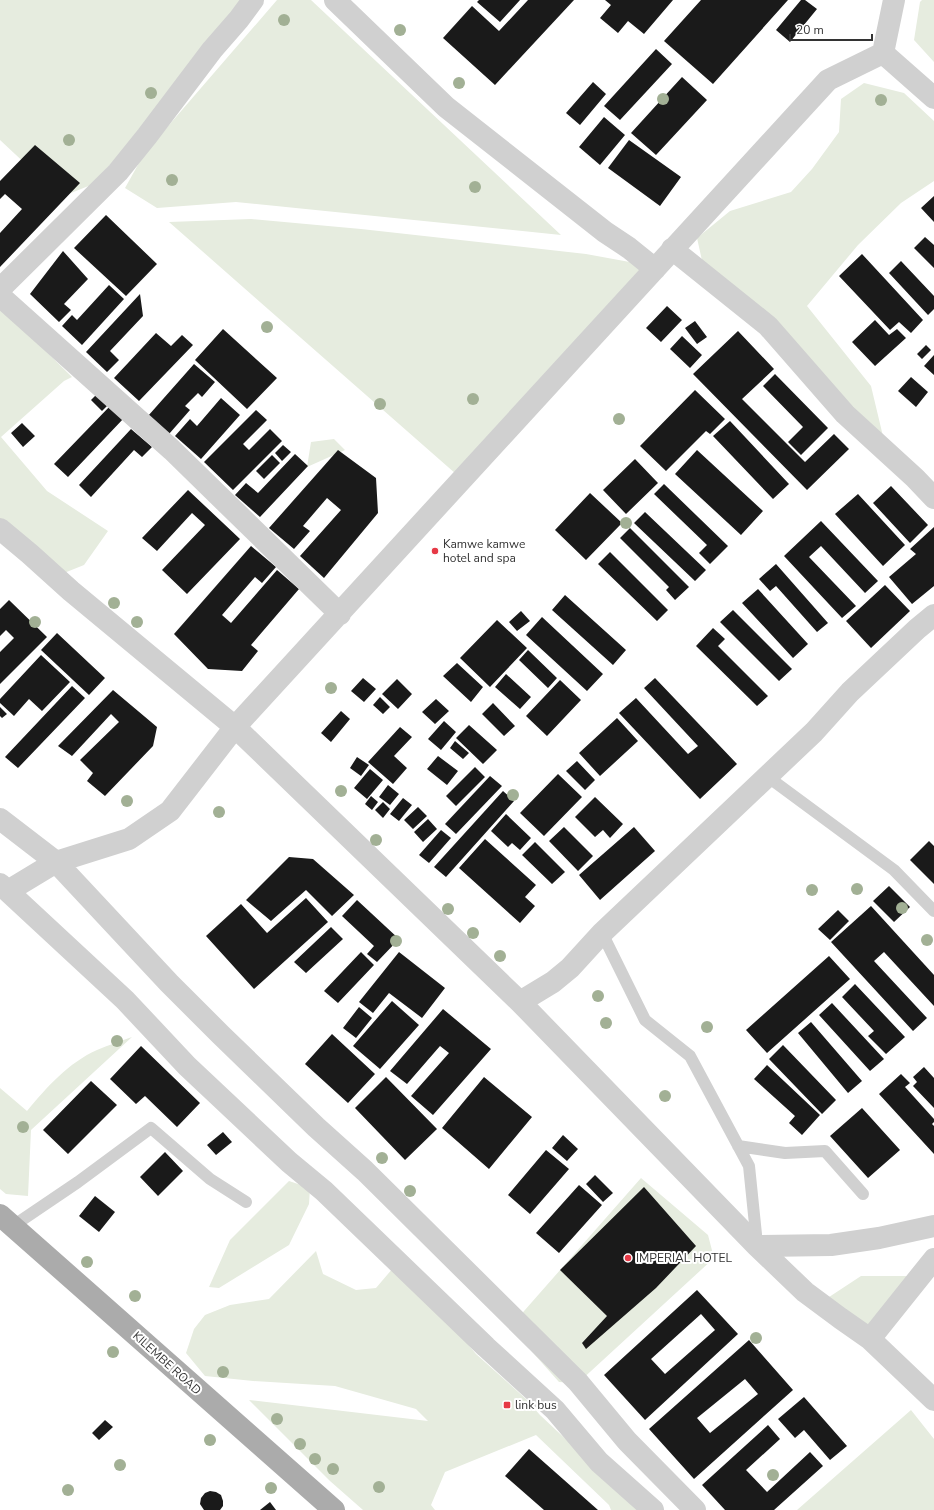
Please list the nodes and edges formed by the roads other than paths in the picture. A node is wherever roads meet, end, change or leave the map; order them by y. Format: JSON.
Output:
{"nodes":[{"id":1,"x":253,"y":0,"type":"edge"},
{"id":2,"x":335,"y":0,"type":"edge"},
{"id":3,"x":894,"y":0,"type":"edge"},
{"id":4,"x":883,"y":53,"type":"junction"},
{"id":5,"x":934,"y":98,"type":"edge"},
{"id":6,"x":672,"y":249,"type":"junction"},
{"id":7,"x":655,"y":268,"type":"junction"},
{"id":8,"x":0,"y":289,"type":"edge"},
{"id":9,"x":0,"y":296,"type":"edge"},
{"id":10,"x":934,"y":498,"type":"edge"},
{"id":11,"x":0,"y":529,"type":"edge"},
{"id":12,"x":340,"y":614,"type":"junction"},
{"id":13,"x":934,"y":615,"type":"edge"},
{"id":14,"x":235,"y":728,"type":"junction"},
{"id":15,"x":768,"y":777,"type":"junction"},
{"id":16,"x":0,"y":820,"type":"edge"},
{"id":17,"x":56,"y":862,"type":"junction"},
{"id":18,"x":4,"y":888,"type":"edge"},
{"id":19,"x":934,"y":911,"type":"edge"},
{"id":20,"x":602,"y":933,"type":"junction"},
{"id":21,"x":520,"y":1002,"type":"junction"},
{"id":22,"x":738,"y":1146,"type":"junction"},
{"id":23,"x":863,"y":1194,"type":"dead end"},
{"id":24,"x":246,"y":1202,"type":"dead end"},
{"id":25,"x":6,"y":1221,"type":"edge"},
{"id":26,"x":934,"y":1226,"type":"edge"},
{"id":27,"x":757,"y":1246,"type":"junction"},
{"id":28,"x":934,"y":1259,"type":"edge"},
{"id":29,"x":870,"y":1338,"type":"junction"},
{"id":30,"x":934,"y":1400,"type":"edge"},
{"id":31,"x":334,"y":1510,"type":"edge"},
{"id":32,"x":653,"y":1510,"type":"edge"},
{"id":33,"x":695,"y":1510,"type":"edge"}],
"edges":[{"from":1,"to":8,"type":"street"},
{"from":2,"to":7,"type":"street"},
{"from":3,"to":4,"type":"street"},
{"from":4,"to":5,"type":"street"},
{"from":4,"to":6,"type":"street"},
{"from":6,"to":7,"type":"street"},
{"from":6,"to":10,"type":"street"},
{"from":7,"to":12,"type":"street"},
{"from":9,"to":12,"type":"street"},
{"from":11,"to":14,"type":"street"},
{"from":12,"to":14,"type":"street"},
{"from":13,"to":15,"type":"street"},
{"from":14,"to":17,"type":"street"},
{"from":14,"to":21,"type":"street"},
{"from":15,"to":19,"type":"lane"},
{"from":15,"to":20,"type":"street"},
{"from":16,"to":17,"type":"street"},
{"from":17,"to":18,"type":"street"},
{"from":17,"to":33,"type":"street"},
{"from":18,"to":32,"type":"street"},
{"from":20,"to":21,"type":"street"},
{"from":20,"to":22,"type":"lane"},
{"from":21,"to":27,"type":"street"},
{"from":22,"to":23,"type":"lane"},
{"from":22,"to":27,"type":"lane"},
{"from":24,"to":25,"type":"lane"},
{"from":25,"to":31,"type":"main road","name":"KILEMBE ROAD"},
{"from":26,"to":27,"type":"street"},
{"from":27,"to":29,"type":"street"},
{"from":28,"to":29,"type":"street"},
{"from":29,"to":30,"type":"street"}]}
